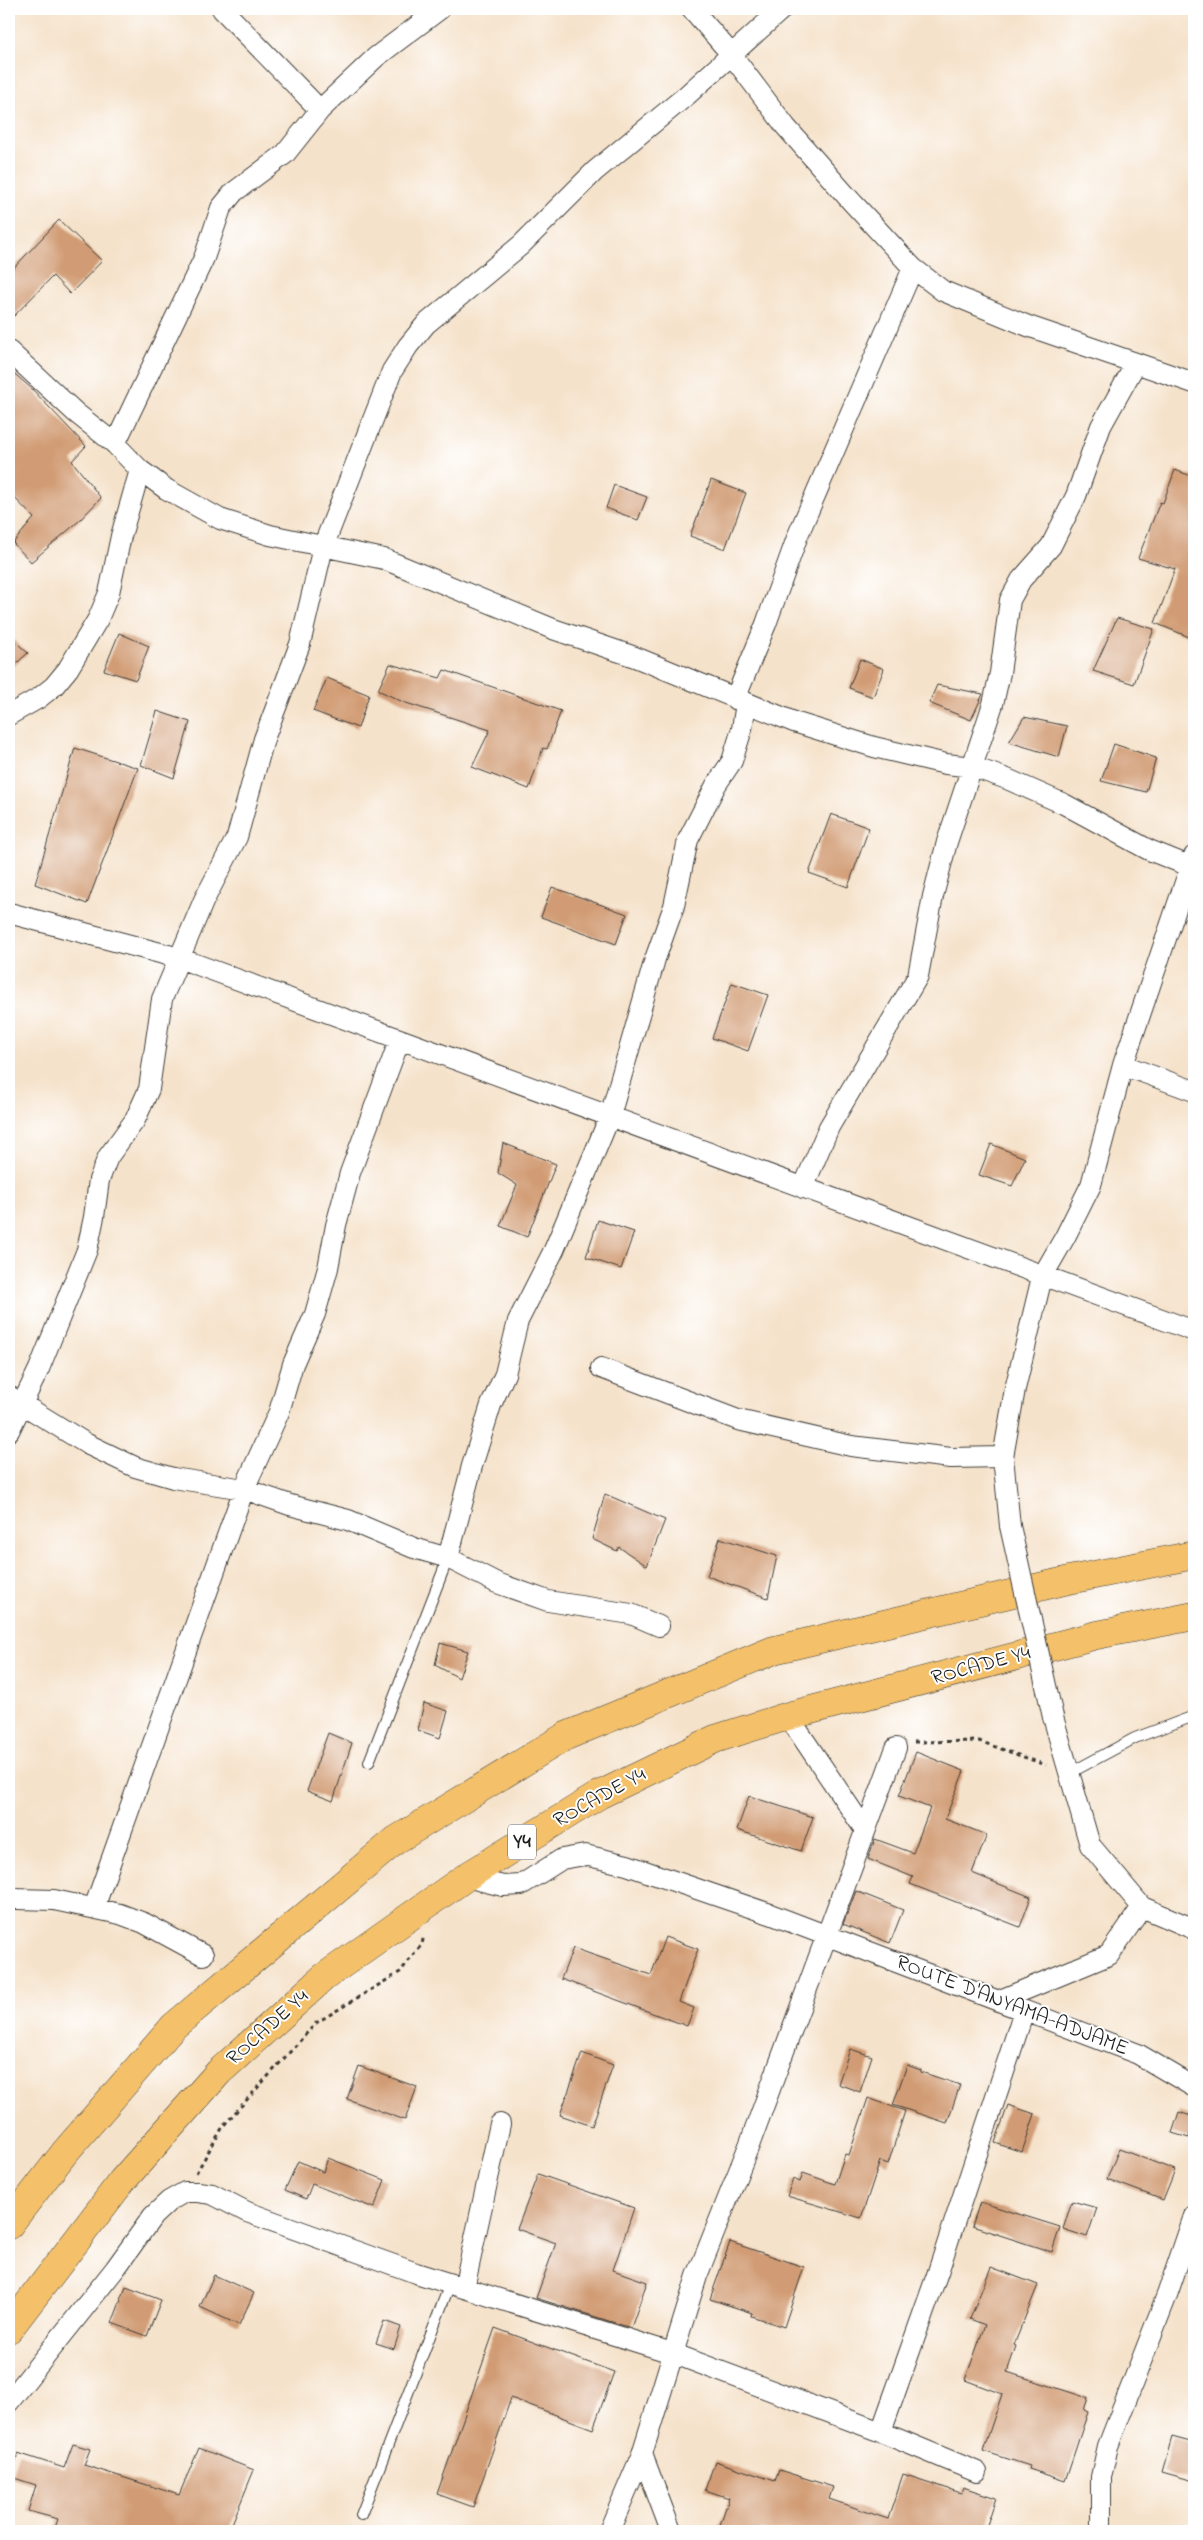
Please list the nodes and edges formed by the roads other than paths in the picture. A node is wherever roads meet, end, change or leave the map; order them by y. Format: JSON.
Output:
{"nodes":[{"id":1,"x":222,"y":9,"type":"edge"},
{"id":2,"x":440,"y":9,"type":"edge"},
{"id":3,"x":692,"y":9,"type":"edge"},
{"id":4,"x":782,"y":9,"type":"edge"},
{"id":5,"x":731,"y":54,"type":"junction"},
{"id":6,"x":320,"y":110,"type":"junction"},
{"id":7,"x":913,"y":268,"type":"junction"},
{"id":8,"x":9,"y":351,"type":"edge"},
{"id":9,"x":1136,"y":363,"type":"junction"},
{"id":10,"x":1194,"y":383,"type":"edge"},
{"id":11,"x":115,"y":444,"type":"junction"},
{"id":12,"x":140,"y":470,"type":"junction"},
{"id":13,"x":323,"y":547,"type":"junction"},
{"id":14,"x":740,"y":701,"type":"junction"},
{"id":15,"x":9,"y":715,"type":"edge"},
{"id":16,"x":973,"y":767,"type":"junction"},
{"id":17,"x":1193,"y":864,"type":"edge"},
{"id":18,"x":9,"y":913,"type":"edge"},
{"id":19,"x":179,"y":958,"type":"junction"},
{"id":20,"x":400,"y":1039,"type":"junction"},
{"id":21,"x":1123,"y":1065,"type":"junction"},
{"id":22,"x":1194,"y":1091,"type":"edge"},
{"id":23,"x":610,"y":1116,"type":"junction"},
{"id":24,"x":803,"y":1188,"type":"junction"},
{"id":25,"x":1042,"y":1277,"type":"junction"},
{"id":26,"x":1194,"y":1331,"type":"edge"},
{"id":27,"x":601,"y":1368,"type":"dead end"},
{"id":28,"x":16,"y":1399,"type":"edge"},
{"id":29,"x":9,"y":1431,"type":"edge"},
{"id":30,"x":1003,"y":1457,"type":"junction"},
{"id":31,"x":244,"y":1489,"type":"junction"},
{"id":32,"x":1194,"y":1555,"type":"edge"},
{"id":33,"x":448,"y":1558,"type":"junction"},
{"id":34,"x":1194,"y":1616,"type":"edge"},
{"id":35,"x":659,"y":1626,"type":"dead end"},
{"id":36,"x":788,"y":1716,"type":"junction"},
{"id":37,"x":1194,"y":1716,"type":"edge"},
{"id":38,"x":896,"y":1748,"type":"road end"},
{"id":39,"x":369,"y":1762,"type":"dead end"},
{"id":40,"x":1070,"y":1773,"type":"junction"},
{"id":41,"x":865,"y":1830,"type":"junction"},
{"id":42,"x":466,"y":1877,"type":"junction"},
{"id":43,"x":9,"y":1896,"type":"edge"},
{"id":44,"x":1142,"y":1907,"type":"junction"},
{"id":45,"x":94,"y":1908,"type":"junction"},
{"id":46,"x":1194,"y":1929,"type":"edge"},
{"id":47,"x":825,"y":1935,"type":"junction"},
{"id":48,"x":203,"y":1955,"type":"dead end"},
{"id":49,"x":998,"y":2001,"type":"junction"},
{"id":50,"x":1024,"y":2011,"type":"junction"},
{"id":51,"x":1194,"y":2086,"type":"edge"},
{"id":52,"x":500,"y":2124,"type":"dead end"},
{"id":53,"x":1194,"y":2216,"type":"edge"},
{"id":54,"x":9,"y":2226,"type":"edge"},
{"id":55,"x":457,"y":2286,"type":"junction"},
{"id":56,"x":9,"y":2329,"type":"edge"},
{"id":57,"x":672,"y":2354,"type":"junction"},
{"id":58,"x":9,"y":2402,"type":"edge"},
{"id":59,"x":881,"y":2432,"type":"junction"},
{"id":60,"x":642,"y":2454,"type":"junction"},
{"id":61,"x":977,"y":2472,"type":"dead end"},
{"id":62,"x":361,"y":2515,"type":"dead end"},
{"id":63,"x":609,"y":2531,"type":"edge"},
{"id":64,"x":671,"y":2531,"type":"edge"},
{"id":65,"x":1101,"y":2531,"type":"edge"}],
"edges":[{"from":1,"to":6,"type":"street"},
{"from":2,"to":6,"type":"street"},
{"from":3,"to":5,"type":"street"},
{"from":4,"to":5,"type":"street"},
{"from":5,"to":7,"type":"street"},
{"from":5,"to":13,"type":"street"},
{"from":6,"to":11,"type":"street"},
{"from":7,"to":9,"type":"street"},
{"from":7,"to":14,"type":"street"},
{"from":8,"to":11,"type":"street"},
{"from":9,"to":10,"type":"street"},
{"from":9,"to":16,"type":"street"},
{"from":11,"to":12,"type":"street"},
{"from":12,"to":13,"type":"street"},
{"from":12,"to":15,"type":"street"},
{"from":13,"to":14,"type":"street"},
{"from":13,"to":19,"type":"street"},
{"from":14,"to":16,"type":"street"},
{"from":14,"to":23,"type":"street"},
{"from":16,"to":17,"type":"street"},
{"from":16,"to":24,"type":"street"},
{"from":17,"to":21,"type":"street"},
{"from":18,"to":19,"type":"street"},
{"from":19,"to":20,"type":"street"},
{"from":19,"to":28,"type":"street"},
{"from":20,"to":23,"type":"street"},
{"from":20,"to":31,"type":"street"},
{"from":21,"to":22,"type":"street"},
{"from":21,"to":25,"type":"street"},
{"from":23,"to":24,"type":"street"},
{"from":23,"to":33,"type":"street"},
{"from":24,"to":25,"type":"street"},
{"from":25,"to":26,"type":"street"},
{"from":25,"to":30,"type":"street"},
{"from":27,"to":30,"type":"street"},
{"from":28,"to":29,"type":"street"},
{"from":28,"to":31,"type":"street"},
{"from":30,"to":40,"type":"street","bridge":true},
{"from":31,"to":33,"type":"street"},
{"from":31,"to":45,"type":"street"},
{"from":32,"to":54,"type":"highway"},
{"from":33,"to":35,"type":"street"},
{"from":33,"to":39,"type":"lane"},
{"from":34,"to":36,"type":"highway","name":"ROCADE Y4","number":"Y4"},
{"from":36,"to":41,"type":"street"},
{"from":36,"to":42,"type":"highway","name":"ROCADE Y4","number":"Y4"},
{"from":37,"to":40,"type":"lane"},
{"from":38,"to":41,"type":"street"},
{"from":40,"to":44,"type":"street"},
{"from":41,"to":47,"type":"street"},
{"from":42,"to":47,"type":"street","name":"ROUTE D'ANYAMA-ADJAME"},
{"from":42,"to":56,"type":"highway","name":"ROCADE Y4","number":"Y4"},
{"from":43,"to":45,"type":"street"},
{"from":44,"to":46,"type":"street"},
{"from":44,"to":49,"type":"street"},
{"from":45,"to":48,"type":"street"},
{"from":47,"to":49,"type":"street","name":"ROUTE D'ANYAMA-ADJAME"},
{"from":47,"to":57,"type":"street"},
{"from":49,"to":50,"type":"street","name":"ROUTE D'ANYAMA-ADJAME"},
{"from":50,"to":51,"type":"street","name":"ROUTE D'ANYAMA-ADJAME"},
{"from":50,"to":59,"type":"street"},
{"from":52,"to":55,"type":"street"},
{"from":53,"to":65,"type":"street"},
{"from":55,"to":57,"type":"street"},
{"from":55,"to":58,"type":"street"},
{"from":55,"to":62,"type":"lane"},
{"from":57,"to":59,"type":"street"},
{"from":57,"to":60,"type":"street"},
{"from":59,"to":61,"type":"street"},
{"from":60,"to":63,"type":"street"},
{"from":60,"to":64,"type":"street"}]}
